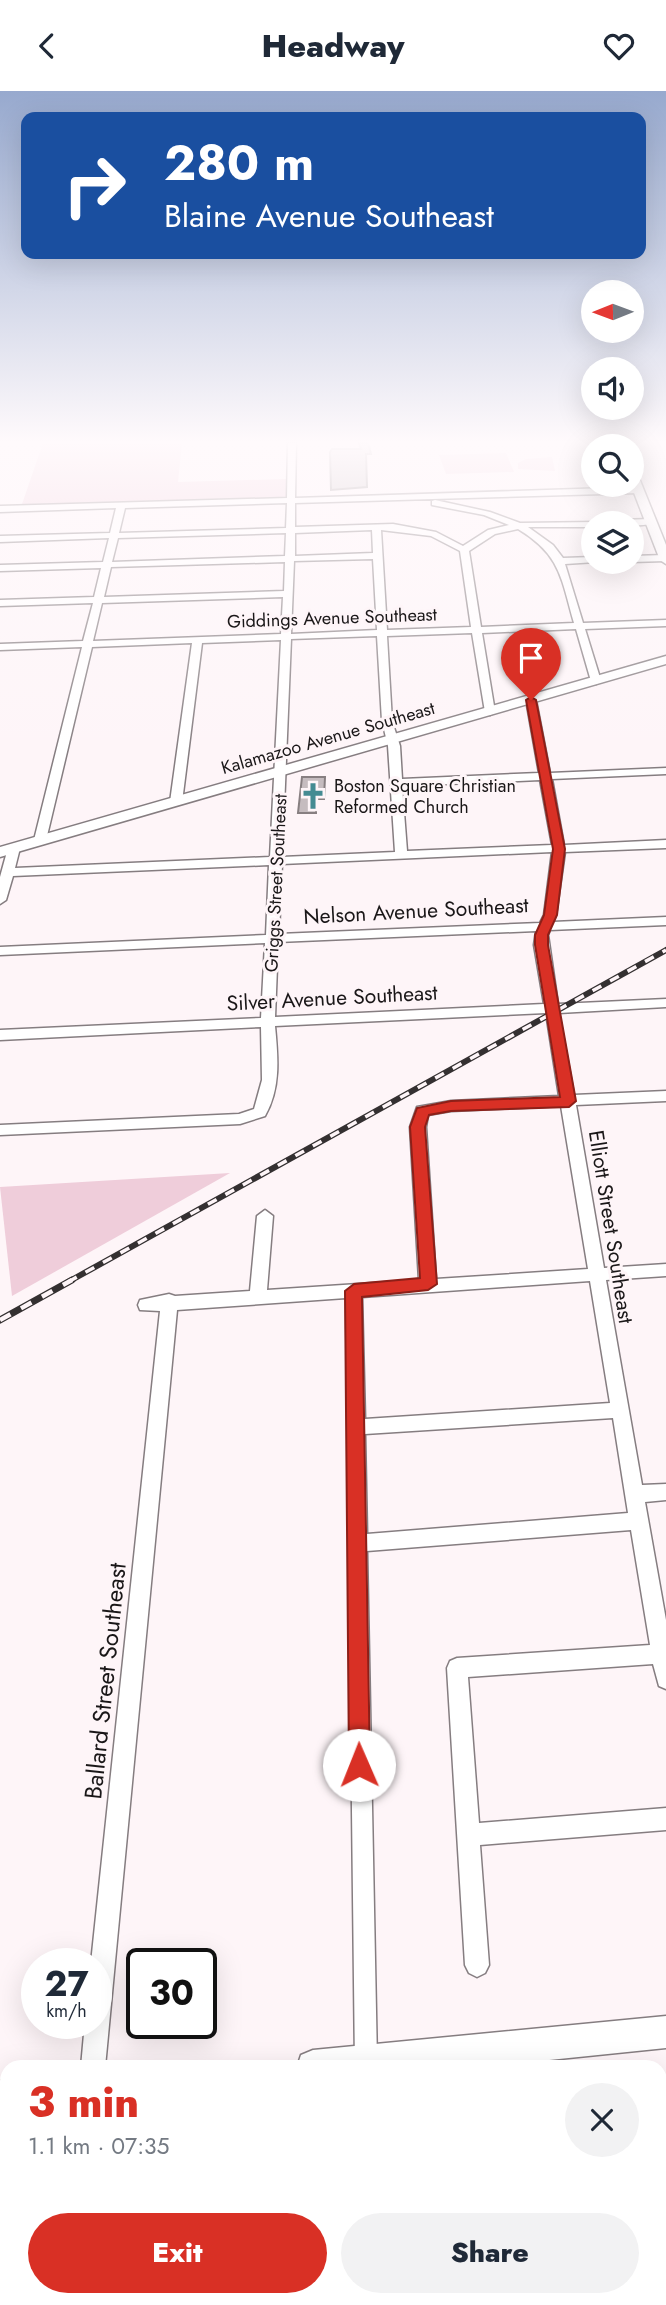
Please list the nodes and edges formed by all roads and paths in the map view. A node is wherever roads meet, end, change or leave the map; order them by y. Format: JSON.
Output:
{"nodes":[{"id":1,"x":113,"y":546,"type":"edge"},
{"id":2,"x":290,"y":546,"type":"edge"},
{"id":3,"x":377,"y":546,"type":"edge"},
{"id":4,"x":456,"y":546,"type":"edge"},
{"id":5,"x":468,"y":546,"type":"edge"},
{"id":6,"x":547,"y":546,"type":"edge"},
{"id":7,"x":464,"y":550,"type":"junction"},
{"id":8,"x":378,"y":556,"type":"junction"},
{"id":9,"x":290,"y":559,"type":"junction"},
{"id":10,"x":644,"y":559,"type":"edge"},
{"id":11,"x":666,"y":559,"type":"edge"},
{"id":12,"x":581,"y":560,"type":"edge"},
{"id":13,"x":560,"y":561,"type":"junction"},
{"id":14,"x":107,"y":565,"type":"junction"},
{"id":15,"x":0,"y":568,"type":"edge"},
{"id":16,"x":289,"y":594,"type":"junction"},
{"id":17,"x":98,"y":600,"type":"junction"},
{"id":18,"x":0,"y":603,"type":"edge"},
{"id":19,"x":666,"y":624,"type":"edge"},
{"id":20,"x":579,"y":627,"type":"junction"},
{"id":21,"x":475,"y":631,"type":"junction"},
{"id":22,"x":381,"y":634,"type":"junction"},
{"id":23,"x":285,"y":637,"type":"junction"},
{"id":24,"x":197,"y":640,"type":"junction"},
{"id":25,"x":88,"y":644,"type":"junction"},
{"id":26,"x":0,"y":647,"type":"edge"},
{"id":27,"x":666,"y":660,"type":"edge"},
{"id":28,"x":596,"y":681,"type":"junction"},
{"id":29,"x":531,"y":700,"type":"junction"},
{"id":30,"x":490,"y":712,"type":"junction"},
{"id":31,"x":391,"y":740,"type":"junction"},
{"id":32,"x":282,"y":771,"type":"junction"},
{"id":33,"x":666,"y":771,"type":"edge"},
{"id":34,"x":545,"y":776,"type":"junction"},
{"id":35,"x":396,"y":783,"type":"junction"},
{"id":36,"x":176,"y":801,"type":"junction"},
{"id":37,"x":40,"y":840,"type":"junction"},
{"id":38,"x":666,"y":844,"type":"edge"},
{"id":39,"x":559,"y":849,"type":"junction"},
{"id":40,"x":7,"y":850,"type":"edge"},
{"id":41,"x":401,"y":856,"type":"junction"},
{"id":42,"x":275,"y":861,"type":"junction"},
{"id":43,"x":8,"y":872,"type":"junction"},
{"id":44,"x":0,"y":900,"type":"edge"},
{"id":45,"x":666,"y":921,"type":"edge"},
{"id":46,"x":547,"y":926,"type":"junction"},
{"id":47,"x":273,"y":939,"type":"junction"},
{"id":48,"x":0,"y":951,"type":"edge"},
{"id":49,"x":666,"y":1003,"type":"edge"},
{"id":50,"x":551,"y":1009,"type":"junction"},
{"id":51,"x":268,"y":1022,"type":"junction"},
{"id":52,"x":0,"y":1035,"type":"edge"},
{"id":53,"x":666,"y":1096,"type":"edge"},
{"id":54,"x":569,"y":1101,"type":"junction"},
{"id":55,"x":0,"y":1130,"type":"edge"},
{"id":56,"x":265,"y":1216,"type":"dead end"},
{"id":57,"x":666,"y":1270,"type":"edge"},
{"id":58,"x":596,"y":1275,"type":"junction"},
{"id":59,"x":428,"y":1284,"type":"junction"},
{"id":60,"x":354,"y":1291,"type":"junction"},
{"id":61,"x":258,"y":1296,"type":"junction"},
{"id":62,"x":169,"y":1301,"type":"junction"},
{"id":63,"x":146,"y":1305,"type":"dead end"},
{"id":64,"x":621,"y":1410,"type":"junction"},
{"id":65,"x":355,"y":1427,"type":"junction"},
{"id":66,"x":666,"y":1492,"type":"edge"},
{"id":67,"x":636,"y":1494,"type":"junction"},
{"id":68,"x":640,"y":1521,"type":"junction"},
{"id":69,"x":357,"y":1543,"type":"junction"},
{"id":70,"x":662,"y":1654,"type":"junction"},
{"id":71,"x":666,"y":1679,"type":"edge"},
{"id":72,"x":666,"y":1819,"type":"edge"},
{"id":73,"x":467,"y":1835,"type":"junction"},
{"id":74,"x":477,"y":1965,"type":"dead end"},
{"id":75,"x":666,"y":2032,"type":"edge"},
{"id":76,"x":94,"y":2060,"type":"edge"},
{"id":77,"x":365,"y":2060,"type":"edge"},
{"id":78,"x":385,"y":2060,"type":"edge"}],
"edges":[{"from":1,"to":14,"type":"street"},
{"from":2,"to":9,"type":"street","name":"Griggs Street Southeast"},
{"from":3,"to":8,"type":"street"},
{"from":4,"to":7,"type":"street"},
{"from":5,"to":7,"type":"street"},
{"from":6,"to":13,"type":"street"},
{"from":7,"to":21,"type":"street"},
{"from":8,"to":9,"type":"street"},
{"from":8,"to":22,"type":"street"},
{"from":9,"to":14,"type":"street"},
{"from":9,"to":16,"type":"street","name":"Griggs Street Southeast"},
{"from":10,"to":11,"type":"street"},
{"from":12,"to":13,"type":"street"},
{"from":13,"to":20,"type":"street"},
{"from":14,"to":15,"type":"street"},
{"from":14,"to":17,"type":"street"},
{"from":16,"to":17,"type":"street"},
{"from":16,"to":23,"type":"street","name":"Griggs Street Southeast"},
{"from":17,"to":18,"type":"street"},
{"from":17,"to":25,"type":"street"},
{"from":19,"to":20,"type":"street","name":"Giddings Avenue Southeast"},
{"from":20,"to":21,"type":"street","name":"Giddings Avenue Southeast"},
{"from":20,"to":28,"type":"street"},
{"from":21,"to":22,"type":"street","name":"Giddings Avenue Southeast"},
{"from":21,"to":30,"type":"street"},
{"from":22,"to":23,"type":"street","name":"Giddings Avenue Southeast"},
{"from":22,"to":31,"type":"street"},
{"from":23,"to":24,"type":"street","name":"Giddings Avenue Southeast"},
{"from":23,"to":32,"type":"street","name":"Griggs Street Southeast"},
{"from":24,"to":25,"type":"street","name":"Giddings Avenue Southeast"},
{"from":24,"to":36,"type":"street"},
{"from":25,"to":26,"type":"street","name":"Giddings Avenue Southeast"},
{"from":25,"to":37,"type":"street"},
{"from":27,"to":28,"type":"main road","name":"Kalamazoo Avenue Southeast"},
{"from":28,"to":29,"type":"main road","name":"Kalamazoo Avenue Southeast"},
{"from":29,"to":30,"type":"main road","name":"Kalamazoo Avenue Southeast"},
{"from":29,"to":34,"type":"street","name":"Elliott Street Southeast"},
{"from":30,"to":31,"type":"main road","name":"Kalamazoo Avenue Southeast"},
{"from":31,"to":32,"type":"main road","name":"Kalamazoo Avenue Southeast"},
{"from":31,"to":35,"type":"street"},
{"from":32,"to":36,"type":"main road","name":"Kalamazoo Avenue Southeast"},
{"from":32,"to":42,"type":"street","name":"Griggs Street Southeast"},
{"from":33,"to":34,"type":"street"},
{"from":34,"to":35,"type":"street"},
{"from":34,"to":39,"type":"street","name":"Elliott Street Southeast"},
{"from":35,"to":41,"type":"street"},
{"from":36,"to":37,"type":"main road","name":"Kalamazoo Avenue Southeast"},
{"from":37,"to":40,"type":"main road","name":"Kalamazoo Avenue Southeast"},
{"from":38,"to":39,"type":"street"},
{"from":39,"to":41,"type":"street"},
{"from":39,"to":46,"type":"street","name":"Elliott Street Southeast"},
{"from":40,"to":43,"type":"street"},
{"from":41,"to":42,"type":"street"},
{"from":42,"to":43,"type":"street"},
{"from":42,"to":47,"type":"street","name":"Griggs Street Southeast"},
{"from":43,"to":44,"type":"street"},
{"from":45,"to":46,"type":"street","name":"Nelson Avenue Southeast"},
{"from":46,"to":47,"type":"street","name":"Nelson Avenue Southeast"},
{"from":46,"to":50,"type":"street","name":"Elliott Street Southeast"},
{"from":47,"to":48,"type":"street","name":"Nelson Avenue Southeast"},
{"from":47,"to":51,"type":"street","name":"Griggs Street Southeast"},
{"from":49,"to":50,"type":"street","name":"Silver Avenue Southeast"},
{"from":50,"to":51,"type":"street","name":"Silver Avenue Southeast"},
{"from":50,"to":54,"type":"street","name":"Elliott Street Southeast"},
{"from":51,"to":52,"type":"street","name":"Silver Avenue Southeast"},
{"from":51,"to":55,"type":"street","name":"Griggs Street Southeast"},
{"from":53,"to":54,"type":"street"},
{"from":54,"to":58,"type":"street","name":"Elliott Street Southeast"},
{"from":54,"to":59,"type":"street"},
{"from":56,"to":61,"type":"street"},
{"from":57,"to":58,"type":"street"},
{"from":58,"to":59,"type":"street"},
{"from":58,"to":64,"type":"street","name":"Elliott Street Southeast"},
{"from":59,"to":60,"type":"street"},
{"from":60,"to":61,"type":"street"},
{"from":60,"to":65,"type":"street"},
{"from":61,"to":62,"type":"street"},
{"from":62,"to":63,"type":"street"},
{"from":62,"to":76,"type":"street","name":"Ballard Street Southeast"},
{"from":64,"to":65,"type":"street"},
{"from":64,"to":67,"type":"street","name":"Elliott Street Southeast"},
{"from":65,"to":69,"type":"street"},
{"from":66,"to":67,"type":"street"},
{"from":67,"to":68,"type":"street","name":"Elliott Street Southeast"},
{"from":68,"to":69,"type":"street"},
{"from":68,"to":70,"type":"street","name":"Elliott Street Southeast"},
{"from":69,"to":77,"type":"street"},
{"from":70,"to":71,"type":"street","name":"Elliott Street Southeast"},
{"from":70,"to":73,"type":"street"},
{"from":72,"to":73,"type":"street"},
{"from":73,"to":74,"type":"street"},
{"from":75,"to":78,"type":"main road"}]}
